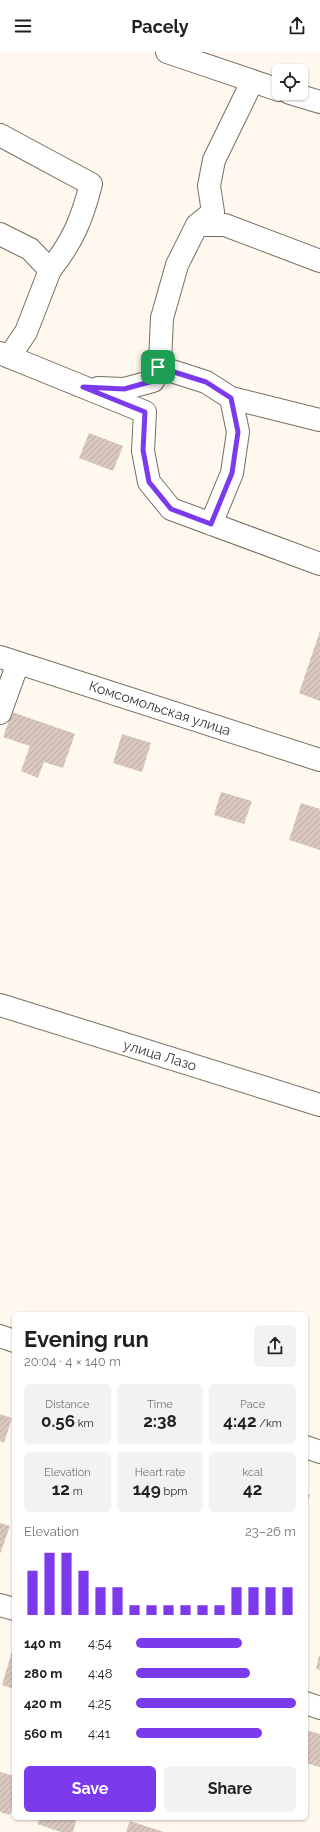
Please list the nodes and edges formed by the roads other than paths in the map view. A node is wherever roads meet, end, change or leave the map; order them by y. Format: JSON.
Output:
{"nodes":[{"id":1,"x":167,"y":52,"type":"edge"},
{"id":2,"x":252,"y":82,"type":"junction"},
{"id":3,"x":272,"y":88,"type":"edge"},
{"id":4,"x":308,"y":98,"type":"edge"},
{"id":5,"x":320,"y":102,"type":"edge"},
{"id":6,"x":0,"y":135,"type":"edge"},
{"id":7,"x":197,"y":226,"type":"junction"},
{"id":8,"x":0,"y":234,"type":"edge"},
{"id":9,"x":320,"y":261,"type":"edge"},
{"id":10,"x":50,"y":270,"type":"junction"},
{"id":11,"x":5,"y":355,"type":"edge"},
{"id":12,"x":158,"y":367,"type":"junction"},
{"id":13,"x":83,"y":387,"type":"junction"},
{"id":14,"x":231,"y":398,"type":"junction"},
{"id":15,"x":320,"y":420,"type":"edge"},
{"id":16,"x":211,"y":524,"type":"junction"},
{"id":17,"x":320,"y":564,"type":"edge"},
{"id":18,"x":9,"y":660,"type":"edge"},
{"id":19,"x":0,"y":713,"type":"edge"},
{"id":20,"x":320,"y":760,"type":"edge"},
{"id":21,"x":0,"y":1005,"type":"edge"},
{"id":22,"x":320,"y":1105,"type":"edge"},
{"id":23,"x":0,"y":1336,"type":"edge"},
{"id":24,"x":12,"y":1340,"type":"edge"},
{"id":25,"x":308,"y":1448,"type":"edge"},
{"id":26,"x":320,"y":1452,"type":"edge"},
{"id":27,"x":0,"y":1605,"type":"edge"},
{"id":28,"x":12,"y":1608,"type":"edge"},
{"id":29,"x":308,"y":1704,"type":"edge"},
{"id":30,"x":320,"y":1708,"type":"edge"}],
"edges":[{"from":1,"to":2,"type":"street"},
{"from":2,"to":3,"type":"street"},
{"from":2,"to":7,"type":"street"},
{"from":4,"to":5,"type":"street"},
{"from":6,"to":10,"type":"street"},
{"from":7,"to":9,"type":"street"},
{"from":7,"to":12,"type":"street"},
{"from":8,"to":10,"type":"street"},
{"from":10,"to":11,"type":"street"},
{"from":11,"to":13,"type":"street"},
{"from":12,"to":13,"type":"street"},
{"from":12,"to":14,"type":"street"},
{"from":13,"to":16,"type":"street"},
{"from":14,"to":15,"type":"street"},
{"from":14,"to":16,"type":"street"},
{"from":16,"to":17,"type":"street"},
{"from":18,"to":19,"type":"street"},
{"from":18,"to":20,"type":"street","name":"Комсомольская улица"},
{"from":21,"to":22,"type":"street","name":"улица Лазо"},
{"from":23,"to":24,"type":"street"},
{"from":25,"to":26,"type":"street"},
{"from":27,"to":28,"type":"street"},
{"from":29,"to":30,"type":"street"}]}
